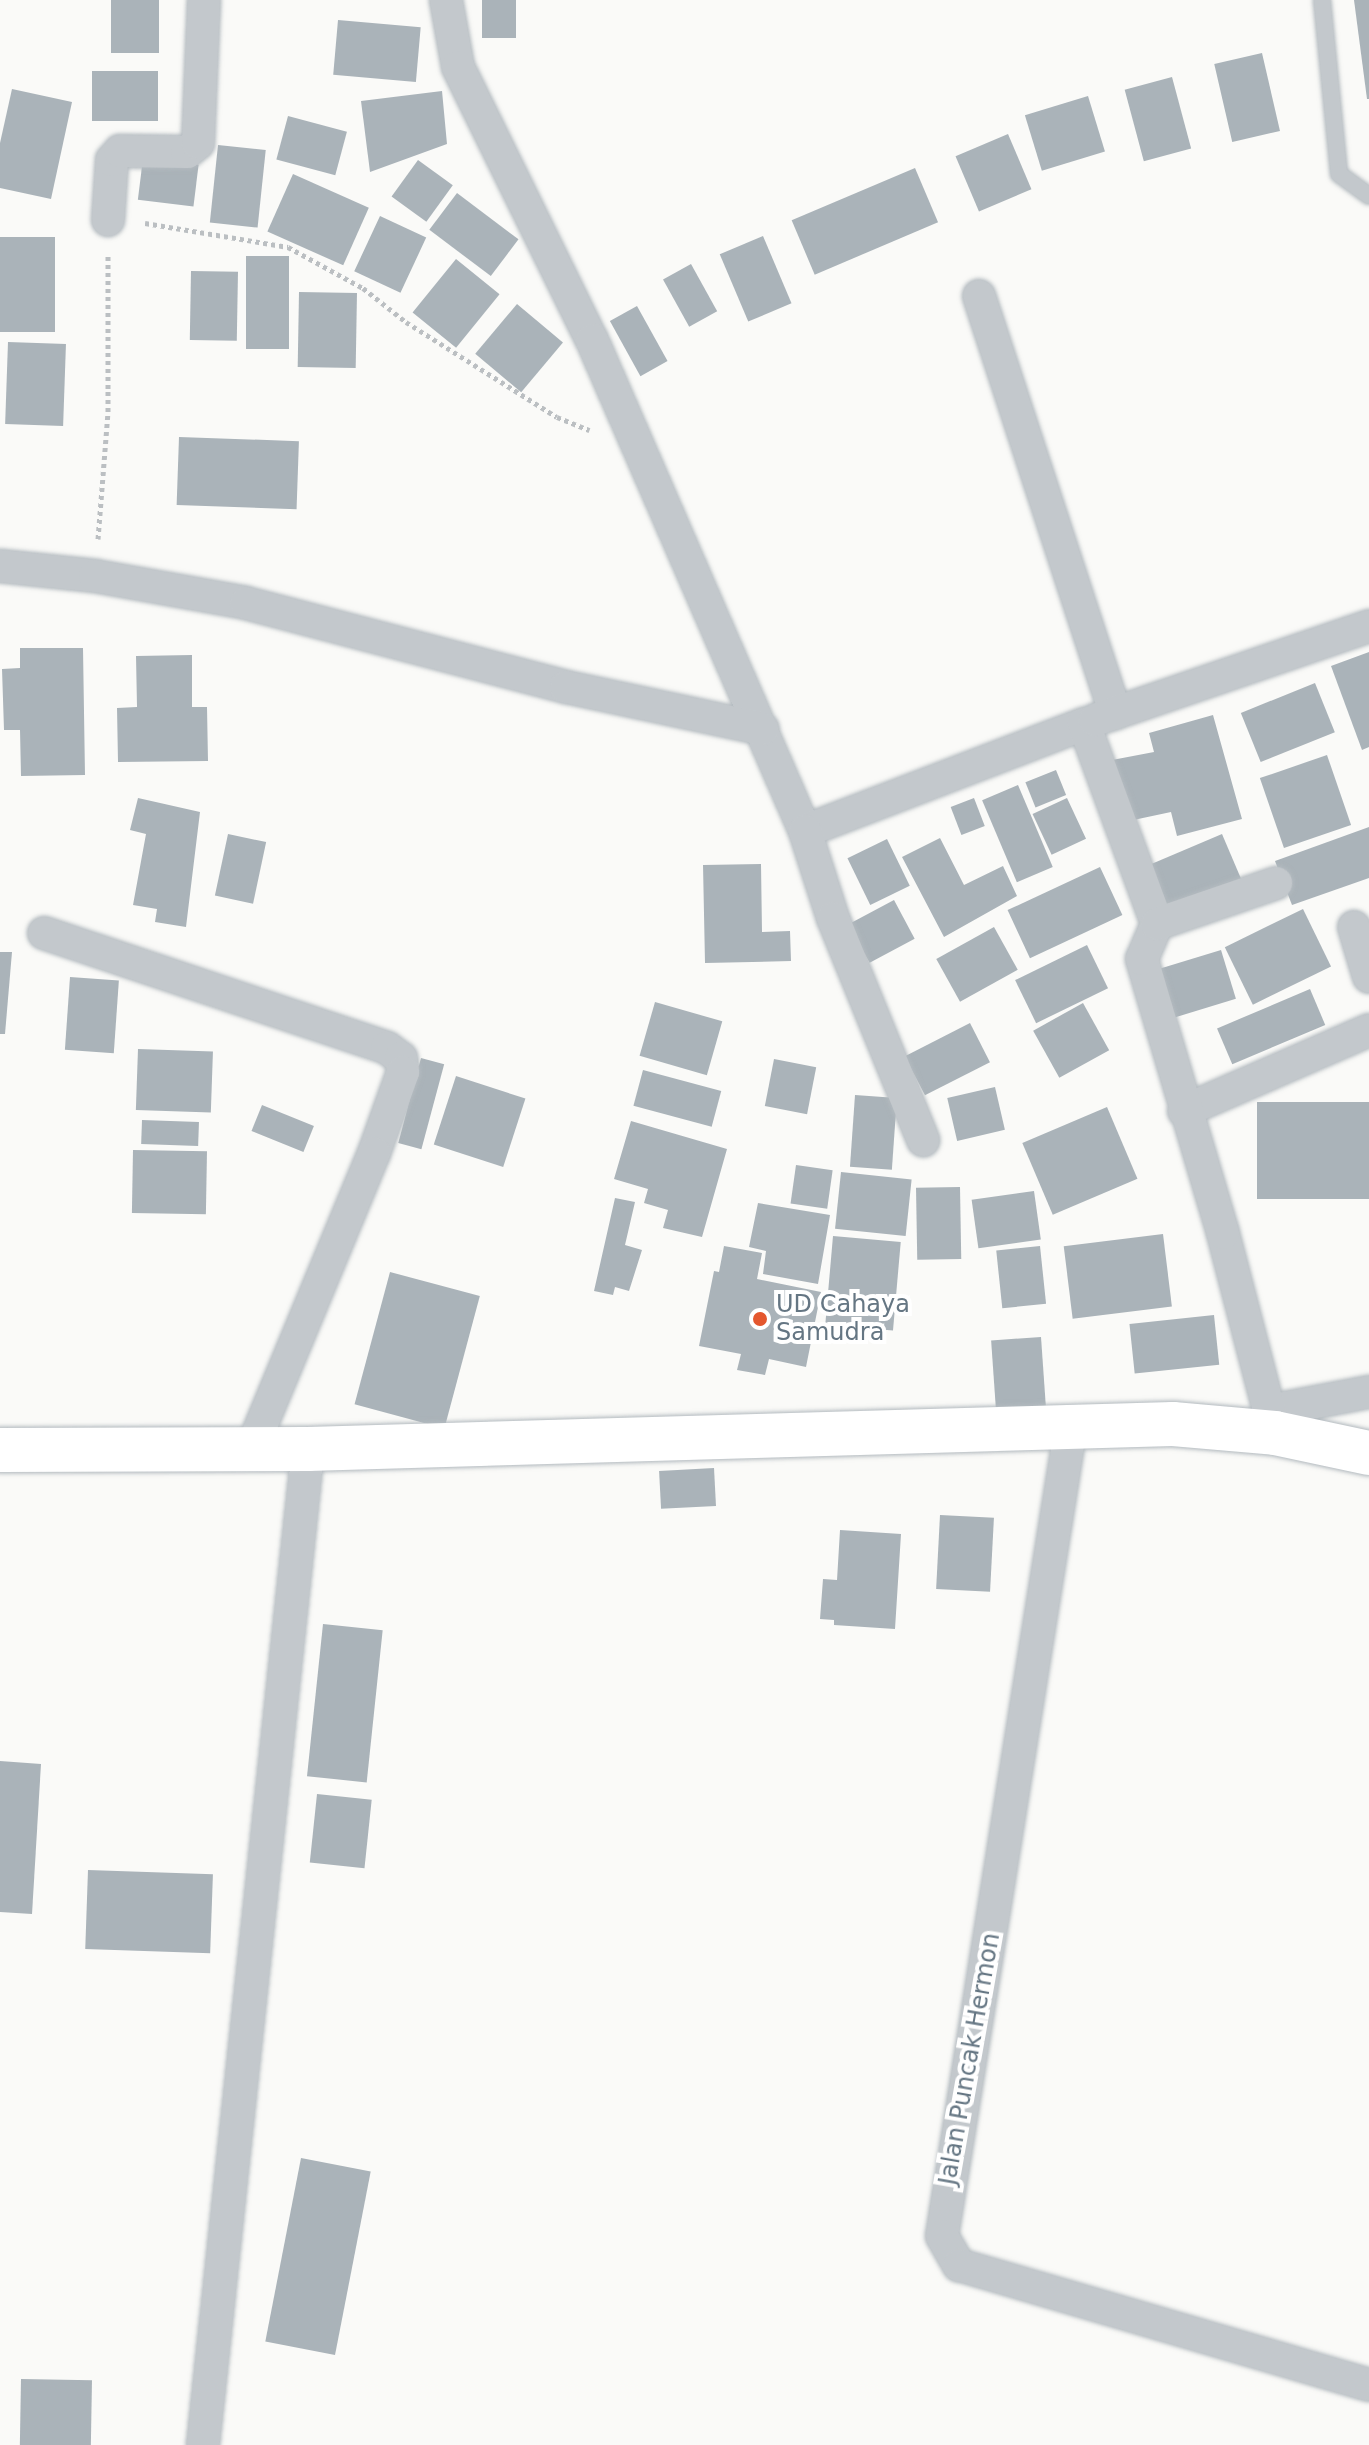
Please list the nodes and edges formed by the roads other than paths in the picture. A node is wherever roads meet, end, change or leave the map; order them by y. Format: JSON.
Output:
{"nodes":[{"id":1,"x":204,"y":0,"type":"edge"},
{"id":2,"x":446,"y":0,"type":"edge"},
{"id":3,"x":1322,"y":0,"type":"edge"},
{"id":4,"x":1369,"y":196,"type":"edge"},
{"id":5,"x":108,"y":220,"type":"road end"},
{"id":6,"x":979,"y":296,"type":"dead end"},
{"id":7,"x":0,"y":566,"type":"edge"},
{"id":8,"x":1369,"y":626,"type":"edge"},
{"id":9,"x":1115,"y":713,"type":"junction"},
{"id":10,"x":1084,"y":724,"type":"junction"},
{"id":11,"x":763,"y":729,"type":"junction"},
{"id":12,"x":805,"y":831,"type":"junction"},
{"id":13,"x":1276,"y":883,"type":"dead end"},
{"id":14,"x":1157,"y":924,"type":"junction"},
{"id":15,"x":1354,"y":927,"type":"dead end"},
{"id":16,"x":44,"y":933,"type":"dead end"},
{"id":17,"x":1369,"y":977,"type":"edge"},
{"id":18,"x":1369,"y":1030,"type":"edge"},
{"id":19,"x":1184,"y":1111,"type":"junction"},
{"id":20,"x":923,"y":1140,"type":"dead end"},
{"id":21,"x":1369,"y":1392,"type":"edge"},
{"id":22,"x":1272,"y":1422,"type":"junction"},
{"id":23,"x":1071,"y":1426,"type":"junction"},
{"id":24,"x":308,"y":1449,"type":"junction"},
{"id":25,"x":0,"y":1450,"type":"edge"},
{"id":26,"x":251,"y":1450,"type":"junction"},
{"id":27,"x":1369,"y":1453,"type":"edge"},
{"id":28,"x":1369,"y":2385,"type":"edge"},
{"id":29,"x":203,"y":2445,"type":"edge"}],
"edges":[{"from":1,"to":5,"type":"street"},
{"from":2,"to":11,"type":"street"},
{"from":3,"to":4,"type":"lane"},
{"from":6,"to":9,"type":"street"},
{"from":7,"to":11,"type":"street"},
{"from":8,"to":9,"type":"street"},
{"from":9,"to":10,"type":"street"},
{"from":10,"to":12,"type":"street"},
{"from":10,"to":14,"type":"street"},
{"from":11,"to":12,"type":"street"},
{"from":12,"to":20,"type":"street"},
{"from":13,"to":14,"type":"street"},
{"from":14,"to":19,"type":"street"},
{"from":15,"to":17,"type":"street"},
{"from":16,"to":26,"type":"street"},
{"from":18,"to":19,"type":"street"},
{"from":19,"to":22,"type":"street"},
{"from":21,"to":22,"type":"street"},
{"from":22,"to":23,"type":"street"},
{"from":22,"to":27,"type":"street"},
{"from":23,"to":24,"type":"street"},
{"from":23,"to":28,"type":"street","name":"Jalan Puncak Hermon"},
{"from":24,"to":26,"type":"street"},
{"from":24,"to":29,"type":"street"},
{"from":25,"to":26,"type":"street"}]}
